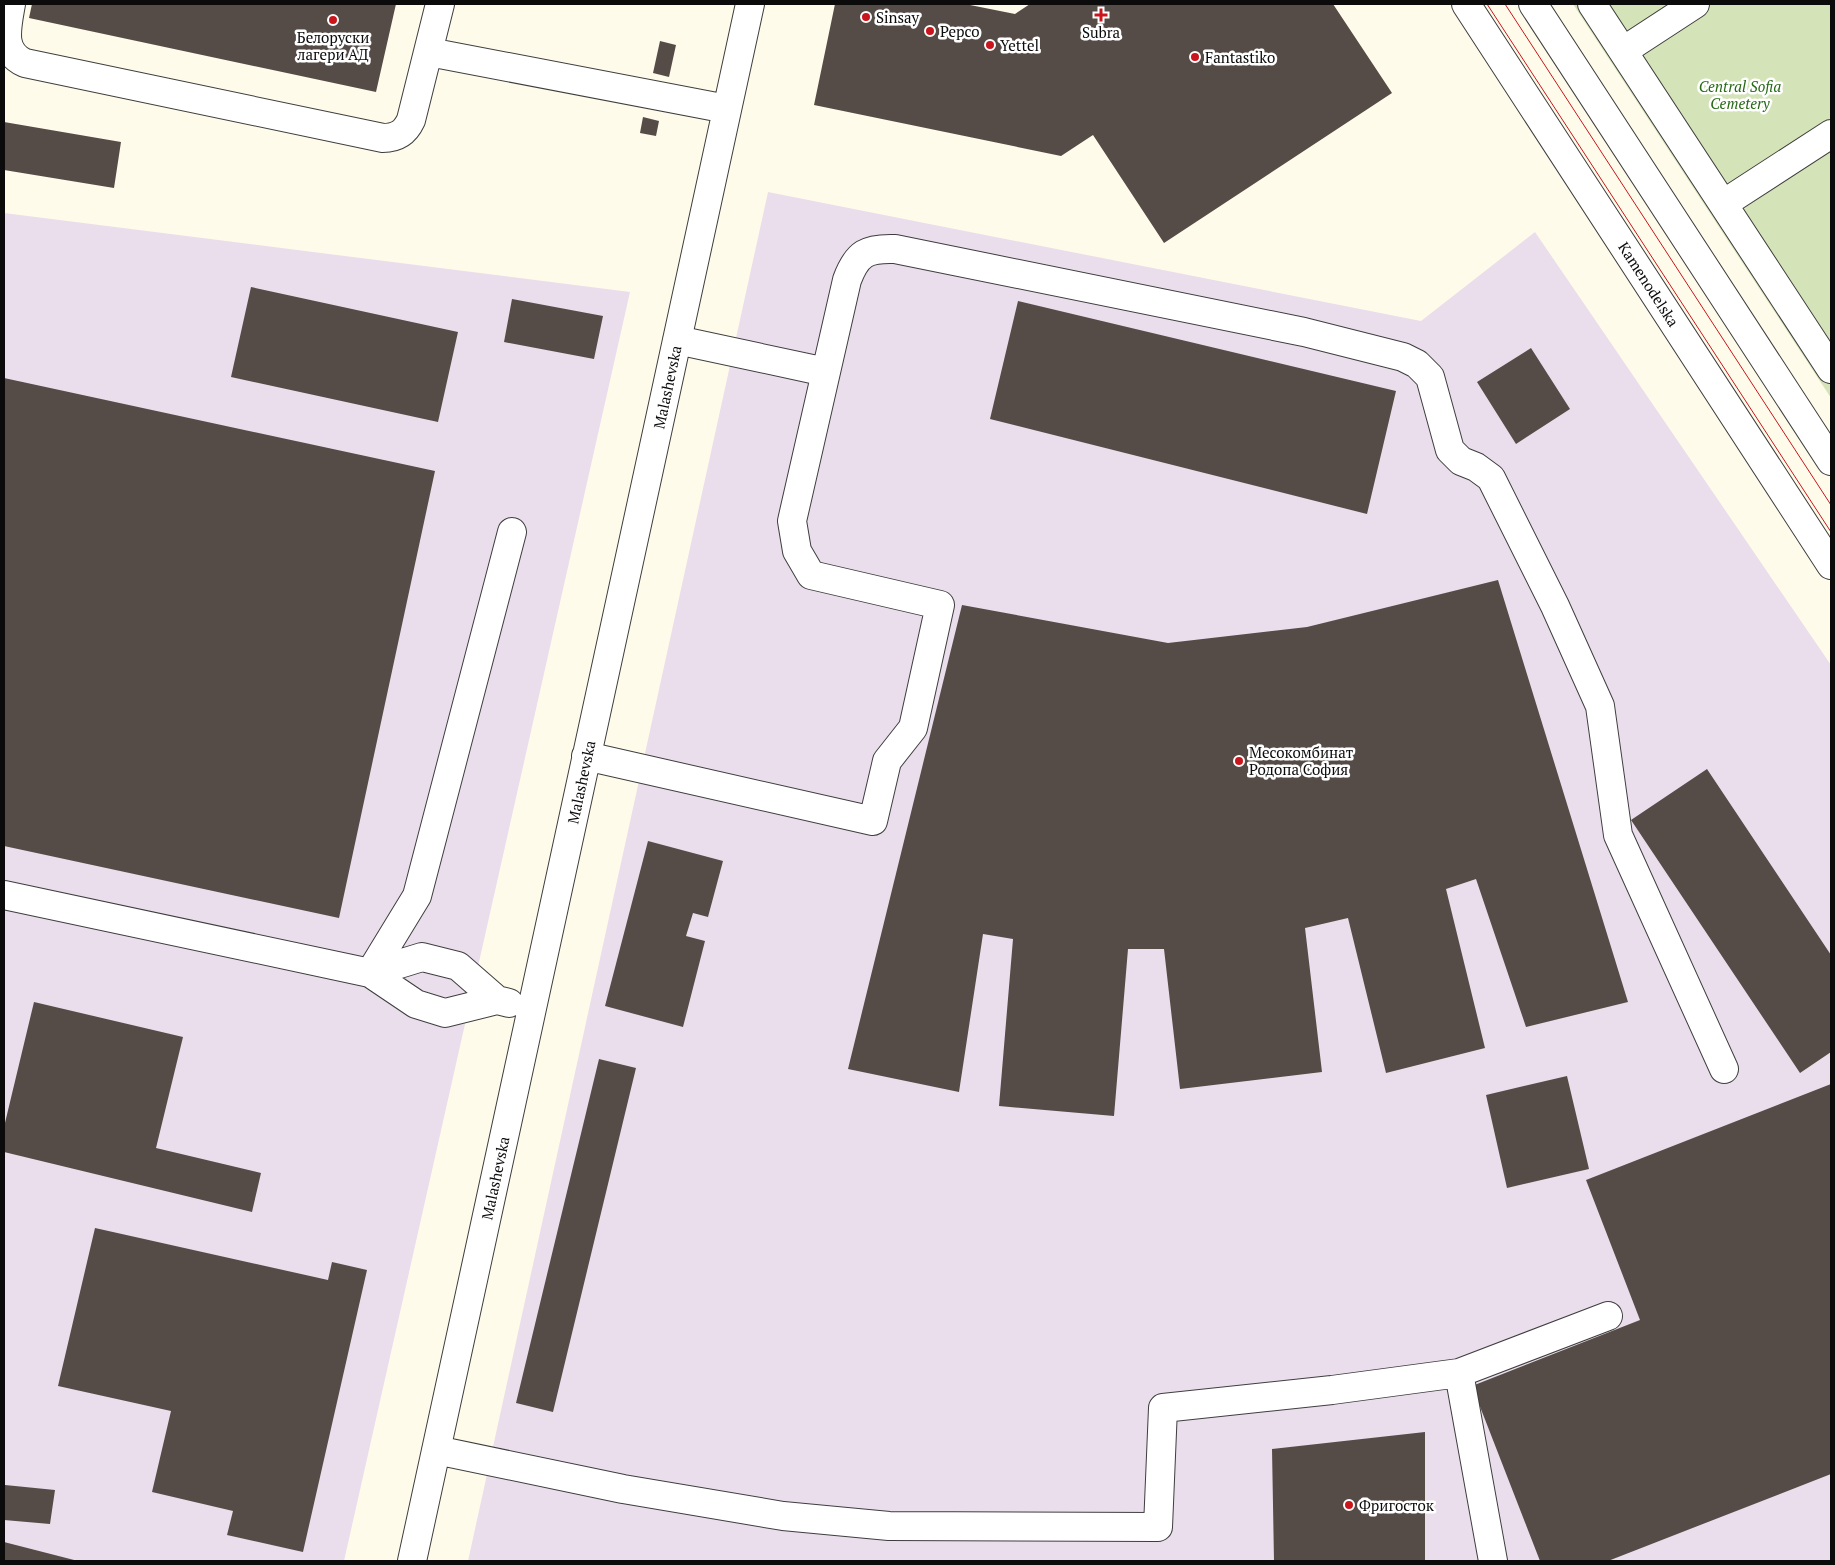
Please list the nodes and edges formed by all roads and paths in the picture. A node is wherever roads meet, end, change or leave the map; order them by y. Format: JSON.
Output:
{"nodes":[{"id":1,"x":12,"y":4,"type":"edge"},
{"id":2,"x":440,"y":4,"type":"edge"},
{"id":3,"x":750,"y":4,"type":"edge"},
{"id":4,"x":1466,"y":4,"type":"edge"},
{"id":5,"x":1533,"y":4,"type":"edge"},
{"id":6,"x":1592,"y":4,"type":"edge"},
{"id":7,"x":1695,"y":4,"type":"edge"},
{"id":8,"x":1623,"y":51,"type":"junction"},
{"id":9,"x":430,"y":52,"type":"junction"},
{"id":10,"x":727,"y":110,"type":"junction"},
{"id":11,"x":1831,"y":134,"type":"edge"},
{"id":12,"x":1723,"y":204,"type":"junction"},
{"id":13,"x":677,"y":340,"type":"junction"},
{"id":14,"x":1829,"y":361,"type":"edge"},
{"id":15,"x":826,"y":372,"type":"junction"},
{"id":16,"x":1831,"y":461,"type":"edge"},
{"id":17,"x":512,"y":532,"type":"dead end"},
{"id":18,"x":1831,"y":565,"type":"edge"},
{"id":19,"x":586,"y":756,"type":"junction"},
{"id":20,"x":4,"y":895,"type":"edge"},
{"id":21,"x":370,"y":974,"type":"junction"},
{"id":22,"x":497,"y":1000,"type":"junction"},
{"id":23,"x":532,"y":1009,"type":"junction"},
{"id":24,"x":1724,"y":1069,"type":"dead end"},
{"id":25,"x":1608,"y":1316,"type":"dead end"},
{"id":26,"x":1459,"y":1373,"type":"junction"},
{"id":27,"x":436,"y":1450,"type":"junction"},
{"id":28,"x":412,"y":1561,"type":"edge"},
{"id":29,"x":1493,"y":1561,"type":"edge"}],
"edges":[{"from":1,"to":9,"type":"street"},
{"from":2,"to":9,"type":"street"},
{"from":3,"to":10,"type":"street","name":"Malashevska"},
{"from":4,"to":18,"type":"street","name":"Kamenodelska"},
{"from":5,"to":16,"type":"street"},
{"from":6,"to":8,"type":"street"},
{"from":7,"to":8,"type":"street"},
{"from":8,"to":12,"type":"street"},
{"from":9,"to":10,"type":"street"},
{"from":10,"to":13,"type":"street","name":"Malashevska"},
{"from":11,"to":12,"type":"street"},
{"from":12,"to":14,"type":"street"},
{"from":13,"to":15,"type":"street"},
{"from":13,"to":19,"type":"street","name":"Malashevska"},
{"from":15,"to":19,"type":"street"},
{"from":15,"to":24,"type":"street"},
{"from":17,"to":21,"type":"street"},
{"from":19,"to":23,"type":"street","name":"Malashevska"},
{"from":20,"to":21,"type":"street"},
{"from":21,"to":22,"type":"street"},
{"from":21,"to":22,"type":"street"},
{"from":22,"to":23,"type":"street"},
{"from":23,"to":27,"type":"street","name":"Malashevska"},
{"from":25,"to":26,"type":"street"},
{"from":26,"to":27,"type":"street"},
{"from":26,"to":29,"type":"street"},
{"from":27,"to":28,"type":"street","name":"Malashevska"}]}
